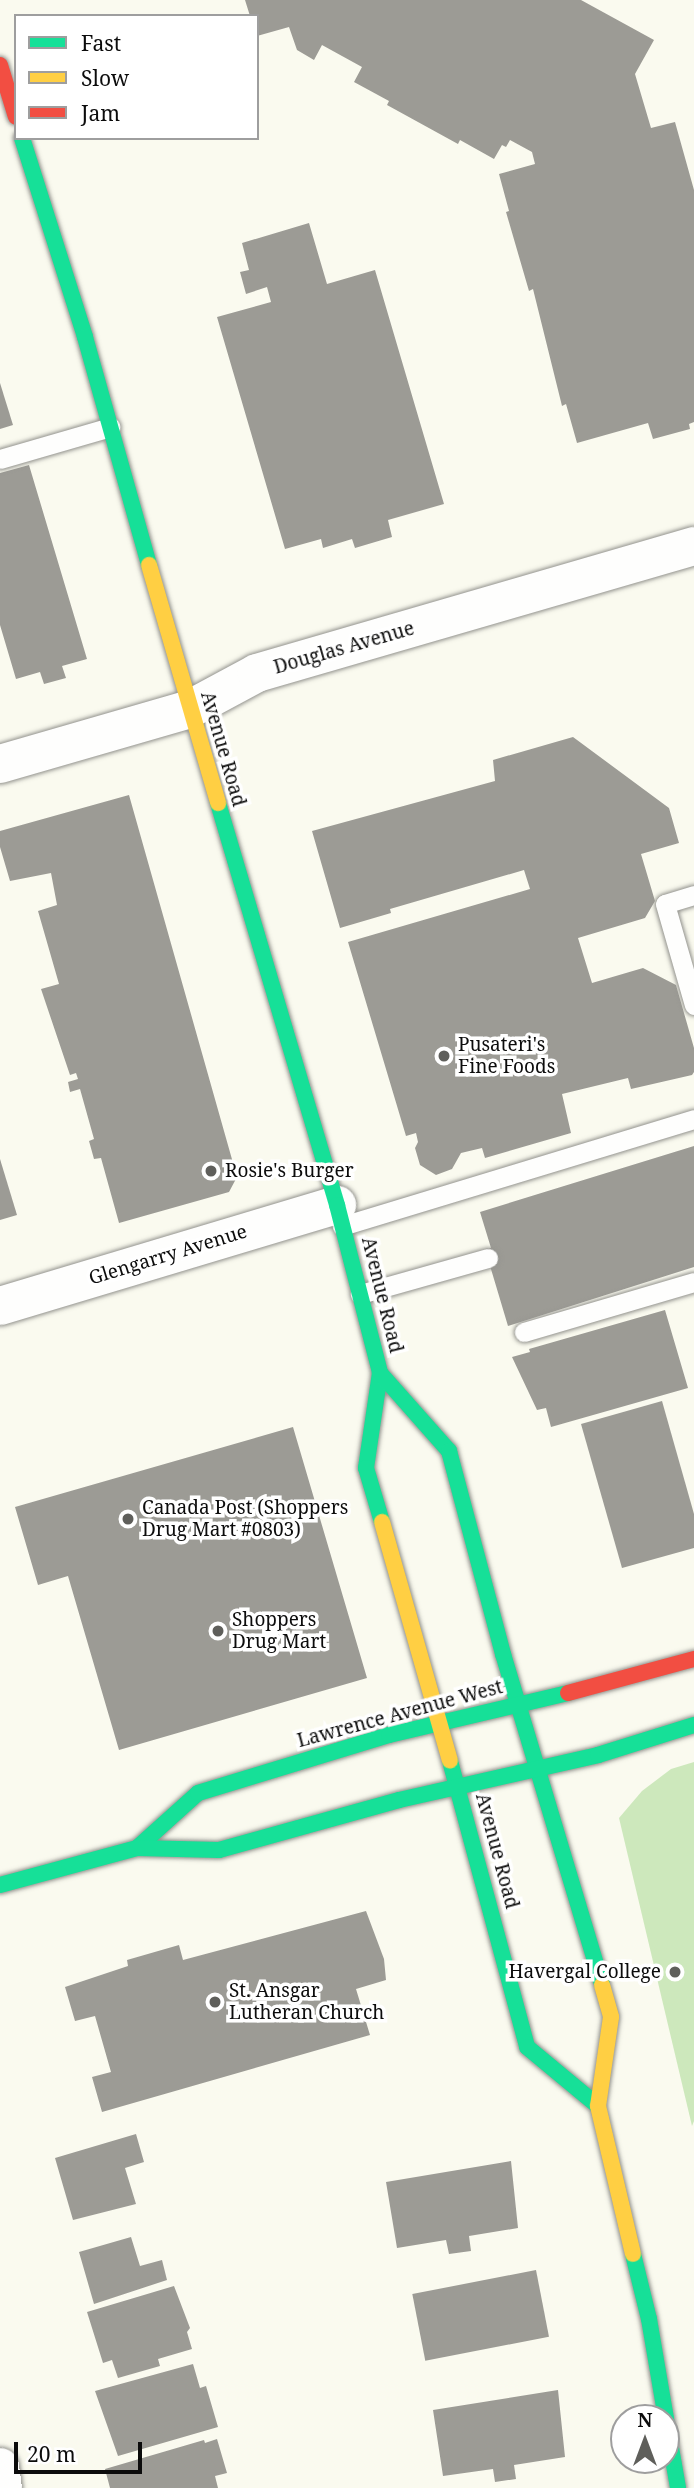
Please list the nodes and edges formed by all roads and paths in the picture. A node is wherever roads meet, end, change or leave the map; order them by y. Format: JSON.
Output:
{"nodes":[{"id":1,"x":0,"y":65,"type":"edge"},
{"id":2,"x":13,"y":119,"type":"edge"},
{"id":3,"x":20,"y":140,"type":"edge"},
{"id":4,"x":110,"y":427,"type":"junction"},
{"id":5,"x":0,"y":459,"type":"edge"},
{"id":6,"x":694,"y":546,"type":"edge"},
{"id":7,"x":190,"y":709,"type":"junction"},
{"id":8,"x":0,"y":765,"type":"edge"},
{"id":9,"x":694,"y":895,"type":"edge"},
{"id":10,"x":694,"y":1005,"type":"edge"},
{"id":11,"x":694,"y":1119,"type":"edge"},
{"id":12,"x":340,"y":1215,"type":"junction"},
{"id":13,"x":488,"y":1258,"type":"dead end"},
{"id":14,"x":694,"y":1282,"type":"edge"},
{"id":15,"x":360,"y":1294,"type":"junction"},
{"id":16,"x":0,"y":1306,"type":"edge"},
{"id":17,"x":524,"y":1332,"type":"dead end"},
{"id":18,"x":380,"y":1373,"type":"junction"},
{"id":19,"x":694,"y":1659,"type":"edge"},
{"id":20,"x":518,"y":1705,"type":"junction"},
{"id":21,"x":440,"y":1723,"type":"junction"},
{"id":22,"x":694,"y":1725,"type":"edge"},
{"id":23,"x":537,"y":1769,"type":"junction"},
{"id":24,"x":457,"y":1786,"type":"junction"},
{"id":25,"x":137,"y":1848,"type":"junction"},
{"id":26,"x":0,"y":1885,"type":"edge"},
{"id":27,"x":598,"y":2106,"type":"junction"},
{"id":28,"x":663,"y":2404,"type":"edge"},
{"id":29,"x":0,"y":2467,"type":"edge"},
{"id":30,"x":3,"y":2488,"type":"edge"}],
"edges":[{"from":1,"to":2,"type":"main road","name":"Avenue Road"},
{"from":3,"to":4,"type":"main road","name":"Avenue Road"},
{"from":4,"to":5,"type":"lane"},
{"from":4,"to":7,"type":"main road","name":"Avenue Road"},
{"from":6,"to":7,"type":"street","name":"Douglas Avenue"},
{"from":7,"to":8,"type":"street","name":"Douglas Avenue"},
{"from":7,"to":12,"type":"main road","name":"Avenue Road"},
{"from":9,"to":10,"type":"lane"},
{"from":11,"to":12,"type":"lane"},
{"from":12,"to":15,"type":"main road","name":"Avenue Road"},
{"from":12,"to":16,"type":"street","name":"Glengarry Avenue"},
{"from":13,"to":15,"type":"lane"},
{"from":14,"to":17,"type":"lane"},
{"from":15,"to":18,"type":"main road","name":"Avenue Road"},
{"from":18,"to":20,"type":"main road","name":"Avenue Road"},
{"from":18,"to":21,"type":"main road","name":"Avenue Road"},
{"from":19,"to":20,"type":"main road","name":"Lawrence Avenue West"},
{"from":20,"to":21,"type":"main road","name":"Lawrence Avenue West"},
{"from":20,"to":23,"type":"main road","name":"Avenue Road"},
{"from":21,"to":24,"type":"main road","name":"Avenue Road"},
{"from":21,"to":25,"type":"main road","name":"Lawrence Avenue West"},
{"from":22,"to":23,"type":"main road","name":"Lawrence Avenue West"},
{"from":23,"to":24,"type":"main road","name":"Lawrence Avenue West"},
{"from":23,"to":27,"type":"main road","name":"Avenue Road"},
{"from":24,"to":25,"type":"main road","name":"Lawrence Avenue West"},
{"from":24,"to":27,"type":"main road","name":"Avenue Road"},
{"from":25,"to":26,"type":"main road","name":"Lawrence Avenue West"},
{"from":27,"to":28,"type":"main road","name":"Avenue Road"},
{"from":29,"to":30,"type":"street"}]}
